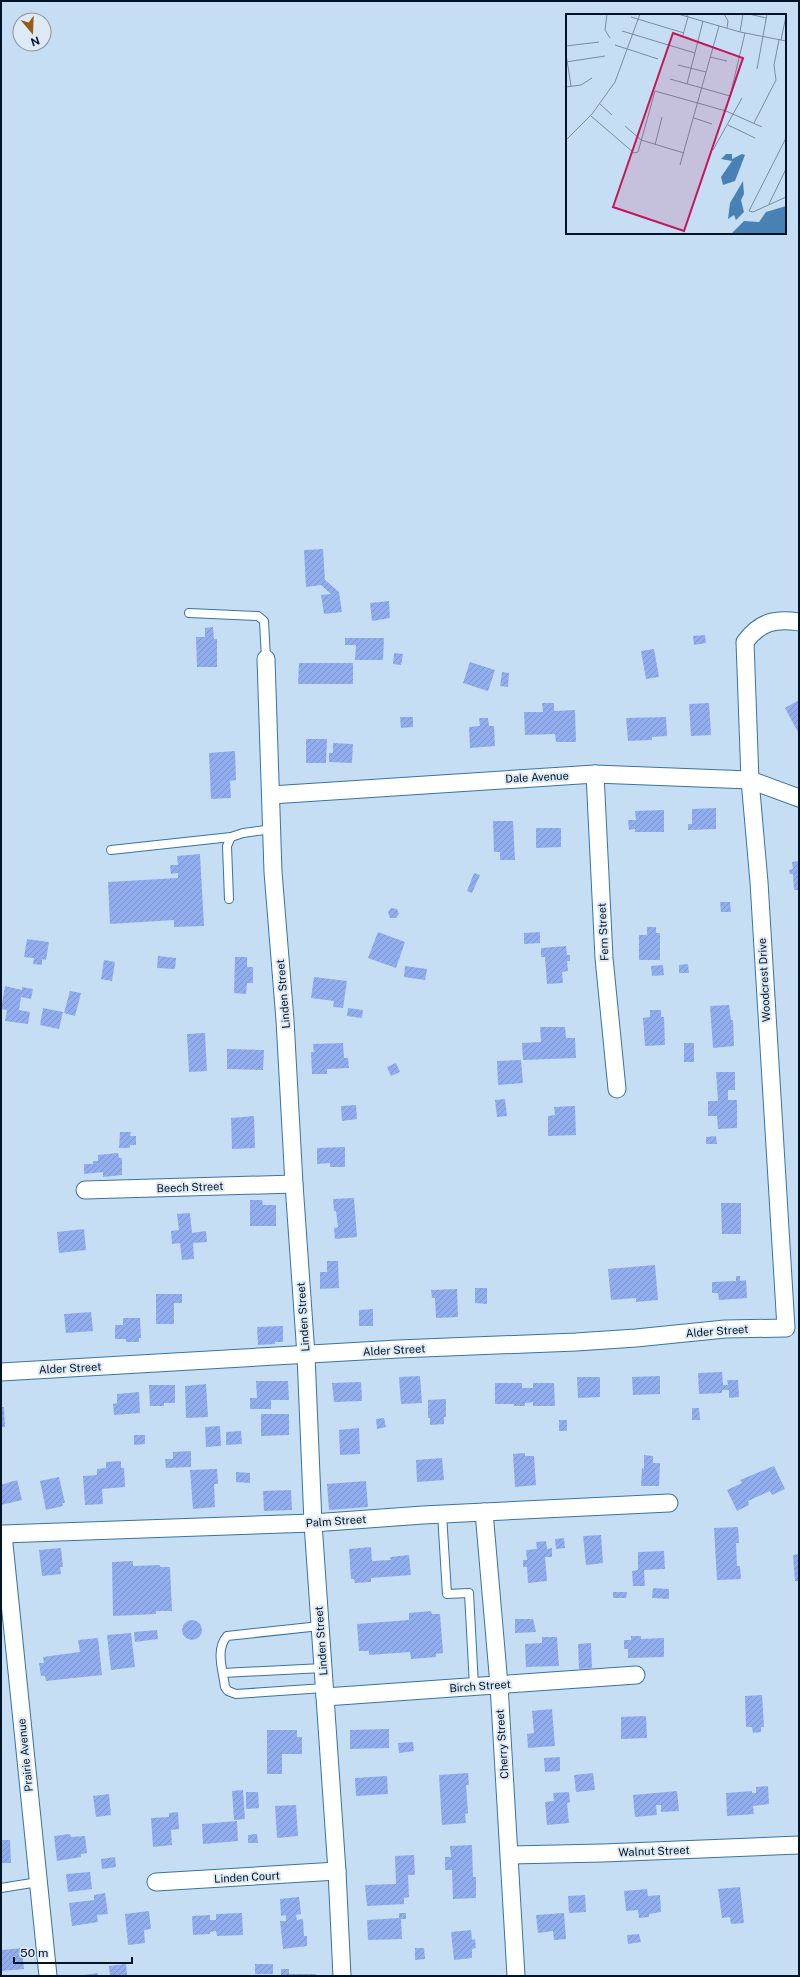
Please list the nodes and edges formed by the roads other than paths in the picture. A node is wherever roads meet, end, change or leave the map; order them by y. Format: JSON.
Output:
{"nodes":[{"id":1,"x":189,"y":613,"type":"dead end"},
{"id":2,"x":799,"y":622,"type":"edge"},
{"id":3,"x":266,"y":659,"type":"joint"},
{"id":4,"x":595,"y":774,"type":"junction"},
{"id":5,"x":750,"y":780,"type":"junction"},
{"id":6,"x":271,"y":794,"type":"junction"},
{"id":7,"x":799,"y":798,"type":"edge"},
{"id":8,"x":272,"y":829,"type":"junction"},
{"id":9,"x":231,"y":837,"type":"junction"},
{"id":10,"x":111,"y":850,"type":"dead end"},
{"id":11,"x":229,"y":899,"type":"dead end"},
{"id":12,"x":617,"y":1089,"type":"dead end"},
{"id":13,"x":294,"y":1184,"type":"junction"},
{"id":14,"x":85,"y":1190,"type":"dead end"},
{"id":15,"x":786,"y":1328,"type":"joint"},
{"id":16,"x":306,"y":1354,"type":"junction"},
{"id":17,"x":1,"y":1372,"type":"edge"},
{"id":18,"x":669,"y":1503,"type":"dead end"},
{"id":19,"x":484,"y":1512,"type":"junction"},
{"id":20,"x":442,"y":1514,"type":"junction"},
{"id":21,"x":313,"y":1523,"type":"junction"},
{"id":22,"x":3,"y":1534,"type":"joint"},
{"id":23,"x":320,"y":1626,"type":"junction"},
{"id":24,"x":323,"y":1668,"type":"junction"},
{"id":25,"x":223,"y":1673,"type":"junction"},
{"id":26,"x":636,"y":1675,"type":"dead end"},
{"id":27,"x":499,"y":1685,"type":"junction"},
{"id":28,"x":474,"y":1686,"type":"junction"},
{"id":29,"x":325,"y":1692,"type":"junction"},
{"id":30,"x":799,"y":1845,"type":"edge"},
{"id":31,"x":510,"y":1855,"type":"junction"},
{"id":32,"x":337,"y":1871,"type":"junction"},
{"id":33,"x":38,"y":1882,"type":"junction"},
{"id":34,"x":156,"y":1882,"type":"dead end"},
{"id":35,"x":1,"y":1888,"type":"edge"},
{"id":36,"x":48,"y":1976,"type":"edge"},
{"id":37,"x":342,"y":1976,"type":"edge"},
{"id":38,"x":516,"y":1976,"type":"edge"}],
"edges":[{"from":1,"to":3,"type":"lane"},
{"from":2,"to":5,"type":"street","name":"Woodcrest Drive"},
{"from":3,"to":6,"type":"street","name":"Linden Street"},
{"from":4,"to":5,"type":"street","name":"Dale Avenue"},
{"from":4,"to":6,"type":"street","name":"Dale Avenue"},
{"from":4,"to":12,"type":"street","name":"Fern Street"},
{"from":5,"to":7,"type":"street","name":"Dale Avenue"},
{"from":5,"to":15,"type":"street","name":"Woodcrest Drive"},
{"from":6,"to":8,"type":"street","name":"Linden Street"},
{"from":8,"to":9,"type":"lane"},
{"from":8,"to":13,"type":"street","name":"Linden Street"},
{"from":9,"to":10,"type":"lane"},
{"from":9,"to":11,"type":"lane"},
{"from":13,"to":14,"type":"street","name":"Beech Street"},
{"from":13,"to":16,"type":"street","name":"Linden Street"},
{"from":15,"to":16,"type":"street","name":"Alder Street"},
{"from":16,"to":17,"type":"street","name":"Alder Street"},
{"from":16,"to":21,"type":"street","name":"Linden Street"},
{"from":18,"to":19,"type":"street","name":"Palm Street"},
{"from":19,"to":20,"type":"street","name":"Palm Street"},
{"from":19,"to":27,"type":"street","name":"Cherry Street"},
{"from":20,"to":21,"type":"street","name":"Palm Street"},
{"from":20,"to":28,"type":"lane"},
{"from":21,"to":22,"type":"street","name":"Palm Street"},
{"from":21,"to":23,"type":"street","name":"Linden Street"},
{"from":22,"to":33,"type":"street","name":"Prairie Avenue"},
{"from":23,"to":24,"type":"street","name":"Linden Street"},
{"from":23,"to":25,"type":"lane"},
{"from":24,"to":25,"type":"lane"},
{"from":24,"to":29,"type":"street","name":"Linden Street"},
{"from":25,"to":29,"type":"lane"},
{"from":26,"to":27,"type":"street","name":"Birch Street"},
{"from":27,"to":28,"type":"street","name":"Birch Street"},
{"from":27,"to":31,"type":"street","name":"Cherry Street"},
{"from":28,"to":29,"type":"street","name":"Birch Street"},
{"from":29,"to":32,"type":"street","name":"Linden Street"},
{"from":30,"to":31,"type":"street","name":"Walnut Street"},
{"from":31,"to":38,"type":"street","name":"Cherry Street"},
{"from":32,"to":34,"type":"street","name":"Linden Court"},
{"from":32,"to":37,"type":"street","name":"Linden Street"},
{"from":33,"to":35,"type":"lane"},
{"from":33,"to":36,"type":"street","name":"Prairie Avenue"}]}
